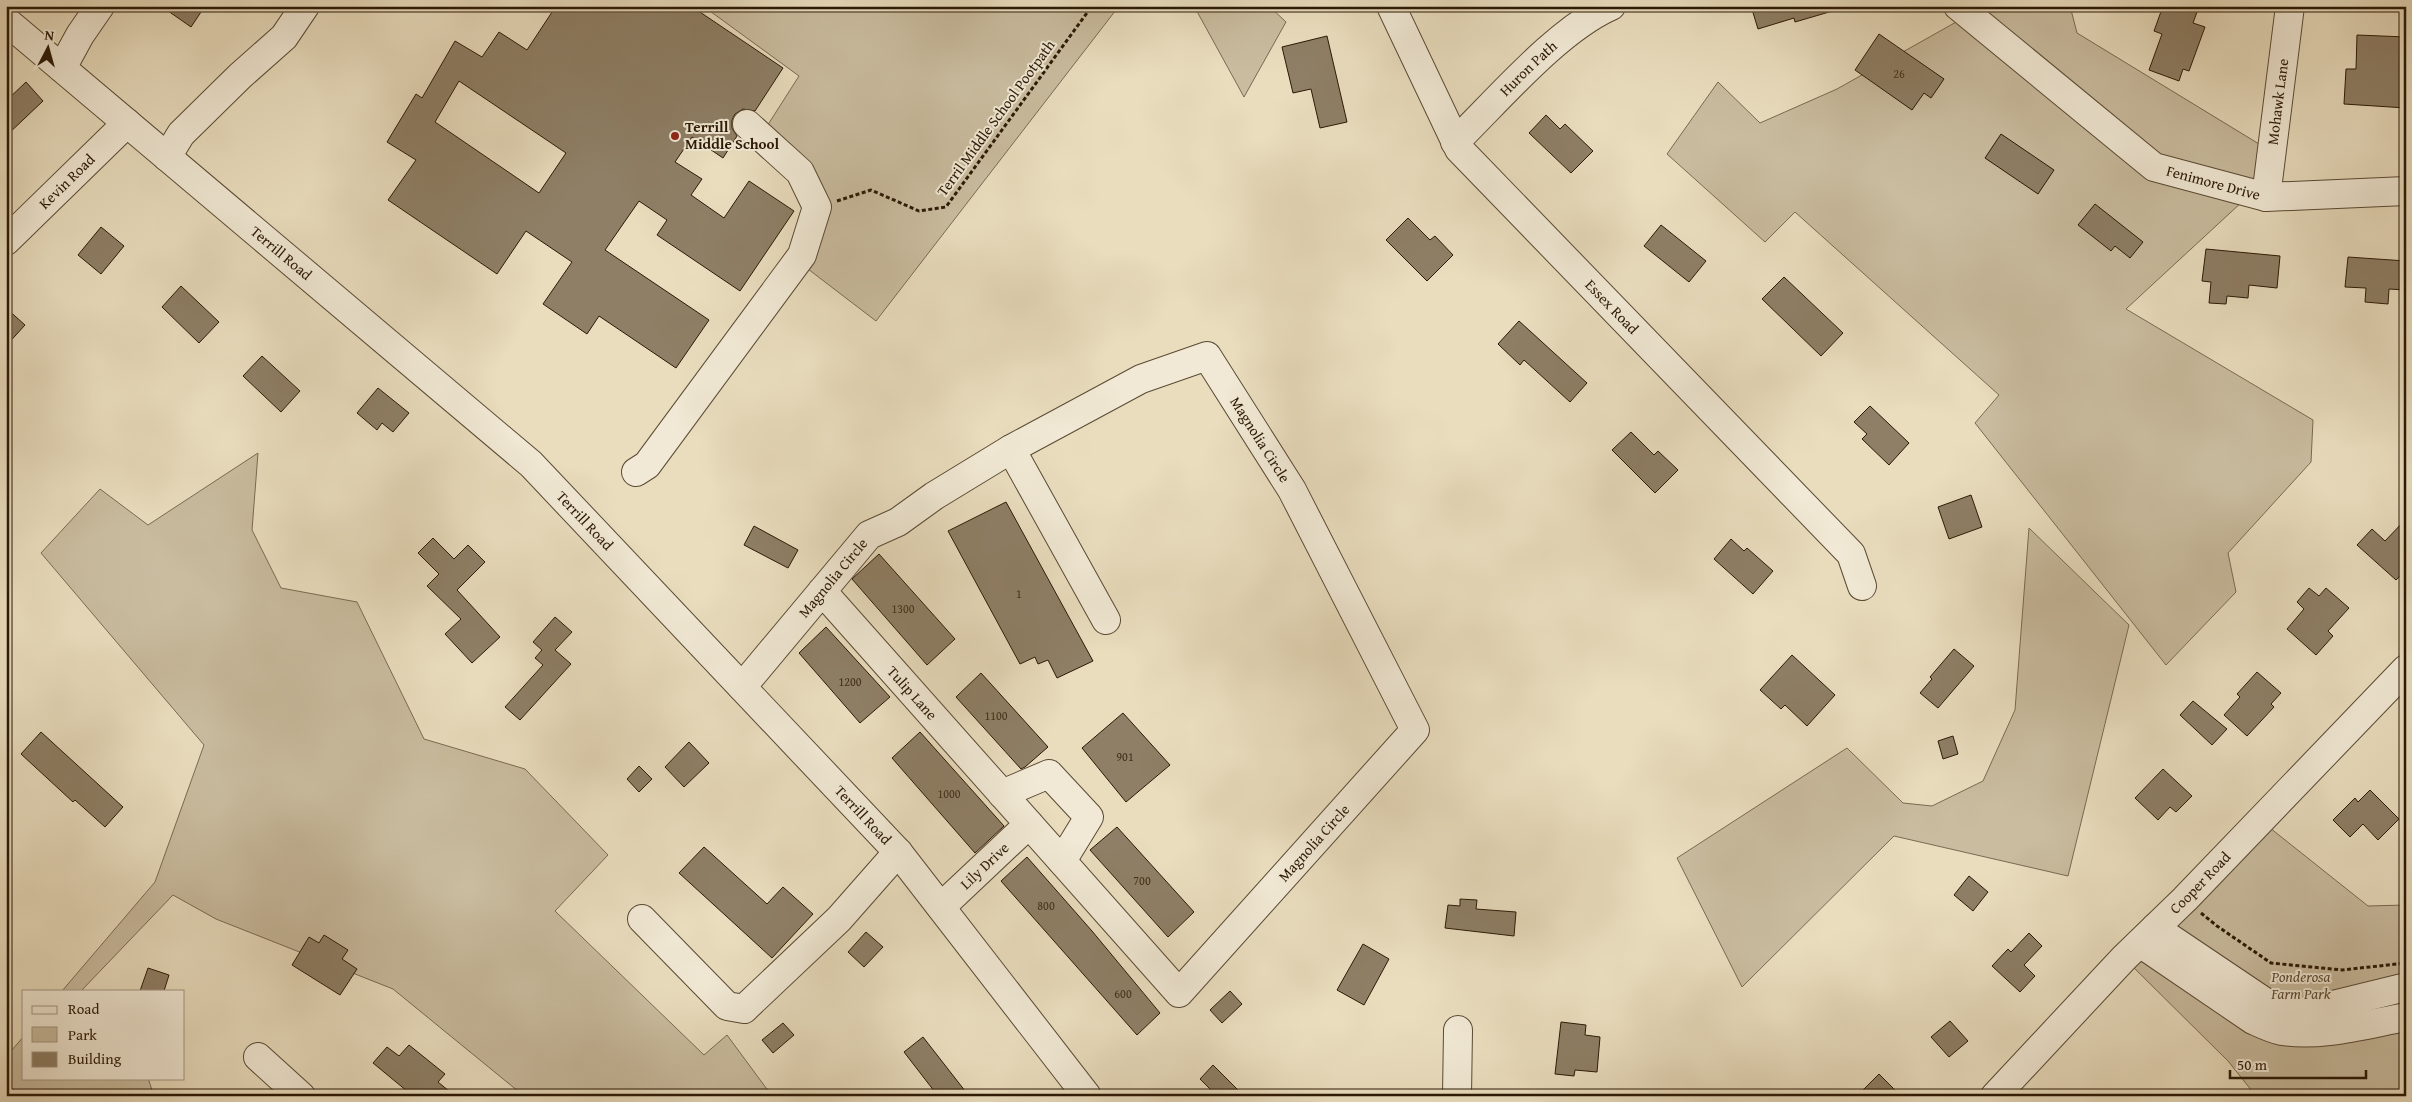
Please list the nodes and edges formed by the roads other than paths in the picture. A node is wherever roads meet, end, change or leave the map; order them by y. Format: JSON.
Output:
{"nodes":[{"id":1,"x":100,"y":6,"type":"edge"},
{"id":2,"x":305,"y":6,"type":"edge"},
{"id":3,"x":1391,"y":6,"type":"edge"},
{"id":4,"x":1611,"y":6,"type":"edge"},
{"id":5,"x":1958,"y":6,"type":"edge"},
{"id":6,"x":2290,"y":6,"type":"edge"},
{"id":7,"x":6,"y":21,"type":"edge"},
{"id":8,"x":62,"y":68,"type":"junction"},
{"id":9,"x":127,"y":123,"type":"junction"},
{"id":10,"x":747,"y":124,"type":"dead end"},
{"id":11,"x":1455,"y":142,"type":"junction"},
{"id":12,"x":167,"y":157,"type":"junction"},
{"id":13,"x":2406,"y":191,"type":"edge"},
{"id":14,"x":2266,"y":197,"type":"junction"},
{"id":15,"x":6,"y":241,"type":"edge"},
{"id":16,"x":1011,"y":449,"type":"junction"},
{"id":17,"x":636,"y":472,"type":"dead end"},
{"id":18,"x":1862,"y":586,"type":"dead end"},
{"id":19,"x":822,"y":591,"type":"junction"},
{"id":20,"x":1106,"y":620,"type":"dead end"},
{"id":21,"x":2406,"y":669,"type":"edge"},
{"id":22,"x":742,"y":687,"type":"junction"},
{"id":23,"x":1002,"y":794,"type":"junction"},
{"id":24,"x":1029,"y":824,"type":"junction"},
{"id":25,"x":898,"y":852,"type":"junction"},
{"id":26,"x":1062,"y":861,"type":"junction"},
{"id":27,"x":941,"y":907,"type":"junction"},
{"id":28,"x":642,"y":919,"type":"dead end"},
{"id":29,"x":2147,"y":936,"type":"junction"},
{"id":30,"x":2406,"y":987,"type":"edge"},
{"id":31,"x":1179,"y":993,"type":"joint"},
{"id":32,"x":2251,"y":1006,"type":"junction"},
{"id":33,"x":2406,"y":1017,"type":"edge"},
{"id":34,"x":1458,"y":1030,"type":"dead end"},
{"id":35,"x":258,"y":1057,"type":"dead end"},
{"id":36,"x":301,"y":1096,"type":"edge"},
{"id":37,"x":1087,"y":1096,"type":"edge"},
{"id":38,"x":1456,"y":1096,"type":"edge"},
{"id":39,"x":1995,"y":1096,"type":"edge"}],
"edges":[{"from":1,"to":8,"type":"street"},
{"from":2,"to":12,"type":"street"},
{"from":3,"to":11,"type":"street","name":"Essex Road"},
{"from":4,"to":11,"type":"street","name":"Huron Path"},
{"from":5,"to":14,"type":"street","name":"Fenimore Drive"},
{"from":6,"to":14,"type":"street","name":"Mohawk Lane"},
{"from":7,"to":8,"type":"street","name":"Terrill Road"},
{"from":8,"to":9,"type":"street","name":"Terrill Road"},
{"from":9,"to":12,"type":"street","name":"Terrill Road"},
{"from":9,"to":15,"type":"street","name":"Kevin Road"},
{"from":10,"to":17,"type":"street"},
{"from":11,"to":18,"type":"street","name":"Essex Road"},
{"from":12,"to":22,"type":"street","name":"Terrill Road"},
{"from":13,"to":14,"type":"street","name":"Fenimore Drive"},
{"from":16,"to":19,"type":"street","name":"Magnolia Circle"},
{"from":16,"to":20,"type":"street"},
{"from":16,"to":31,"type":"street","name":"Magnolia Circle"},
{"from":19,"to":22,"type":"street","name":"Magnolia Circle"},
{"from":19,"to":23,"type":"street","name":"Tulip Lane"},
{"from":21,"to":29,"type":"street","name":"Cooper Road"},
{"from":22,"to":25,"type":"street","name":"Terrill Road"},
{"from":23,"to":24,"type":"street","name":"Tulip Lane"},
{"from":23,"to":26,"type":"street"},
{"from":24,"to":26,"type":"street","name":"Tulip Lane"},
{"from":24,"to":27,"type":"street","name":"Lily Drive"},
{"from":25,"to":27,"type":"street","name":"Terrill Road"},
{"from":25,"to":28,"type":"street"},
{"from":26,"to":31,"type":"street","name":"Tulip Lane"},
{"from":27,"to":37,"type":"street","name":"Terrill Road"},
{"from":29,"to":32,"type":"street"},
{"from":29,"to":39,"type":"street","name":"Cooper Road"},
{"from":30,"to":32,"type":"street"},
{"from":32,"to":33,"type":"street"},
{"from":34,"to":38,"type":"street"},
{"from":35,"to":36,"type":"street"}]}
